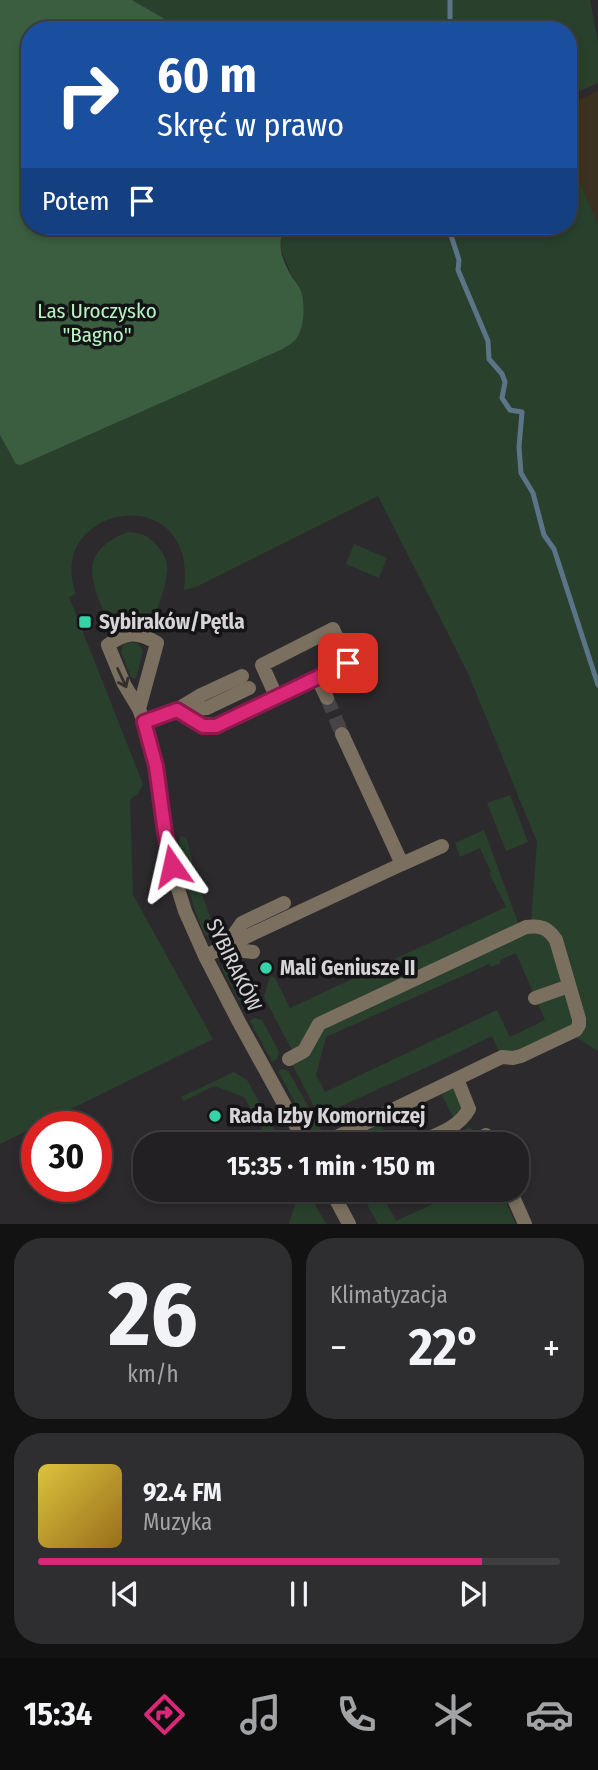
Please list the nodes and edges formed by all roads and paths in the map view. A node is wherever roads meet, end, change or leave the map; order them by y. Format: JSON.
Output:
{"nodes":[{"id":1,"x":317,"y":677,"type":"junction"},
{"id":2,"x":246,"y":682,"type":"dead end"},
{"id":3,"x":276,"y":696,"type":"junction"},
{"id":4,"x":327,"y":698,"type":"tunnel mouth"},
{"id":5,"x":177,"y":710,"type":"junction"},
{"id":6,"x":142,"y":716,"type":"junction"},
{"id":7,"x":342,"y":734,"type":"tunnel mouth"},
{"id":8,"x":442,"y":846,"type":"dead end"},
{"id":9,"x":402,"y":864,"type":"junction"},
{"id":10,"x":284,"y":903,"type":"dead end"},
{"id":11,"x":234,"y":943,"type":"junction"},
{"id":12,"x":253,"y":952,"type":"dead end"},
{"id":13,"x":205,"y":956,"type":"junction"},
{"id":14,"x":569,"y":986,"type":"junction"},
{"id":15,"x":535,"y":998,"type":"dead end"},
{"id":16,"x":289,"y":1059,"type":"dead end"},
{"id":17,"x":457,"y":1079,"type":"junction"},
{"id":18,"x":358,"y":1126,"type":"junction"},
{"id":19,"x":299,"y":1132,"type":"edge"},
{"id":20,"x":346,"y":1132,"type":"edge"},
{"id":21,"x":361,"y":1132,"type":"edge"},
{"id":22,"x":442,"y":1132,"type":"edge"},
{"id":23,"x":337,"y":1202,"type":"edge"},
{"id":24,"x":515,"y":1202,"type":"edge"},
{"id":25,"x":349,"y":1224,"type":"edge"},
{"id":26,"x":525,"y":1224,"type":"edge"}],
"edges":[{"from":1,"to":3,"type":"street"},
{"from":1,"to":3,"type":"street"},
{"from":1,"to":4,"type":"street"},
{"from":2,"to":5,"type":"street"},
{"from":3,"to":5,"type":"street"},
{"from":5,"to":6,"type":"street"},
{"from":6,"to":6,"type":"street","name":"SYBIRAKÓW","one_way":true},
{"from":6,"to":13,"type":"street","name":"SYBIRAKÓW"},
{"from":7,"to":9,"type":"street"},
{"from":8,"to":9,"type":"street"},
{"from":9,"to":11,"type":"street"},
{"from":10,"to":11,"type":"street"},
{"from":11,"to":12,"type":"street"},
{"from":11,"to":13,"type":"street"},
{"from":13,"to":19,"type":"street","name":"SYBIRAKÓW"},
{"from":14,"to":15,"type":"street"},
{"from":14,"to":16,"type":"street"},
{"from":14,"to":17,"type":"street"},
{"from":17,"to":18,"type":"street"},
{"from":17,"to":22,"type":"street"},
{"from":18,"to":20,"type":"street"},
{"from":18,"to":21,"type":"street"},
{"from":23,"to":25,"type":"street"},
{"from":24,"to":26,"type":"street"}]}
